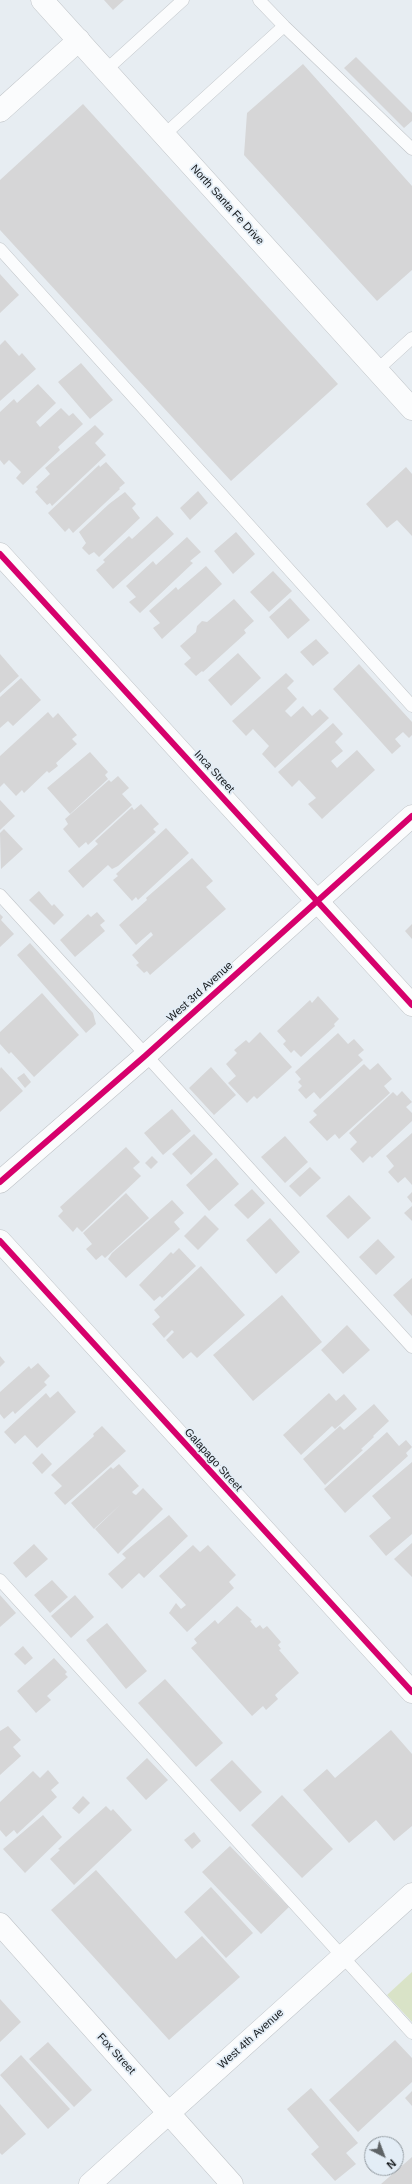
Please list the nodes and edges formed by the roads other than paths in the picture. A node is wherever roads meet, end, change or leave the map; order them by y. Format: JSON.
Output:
{"nodes":[{"id":1,"x":42,"y":0,"type":"edge"},
{"id":2,"x":184,"y":0,"type":"edge"},
{"id":3,"x":259,"y":0,"type":"edge"},
{"id":4,"x":284,"y":26,"type":"junction"},
{"id":5,"x":79,"y":40,"type":"junction"},
{"id":6,"x":106,"y":70,"type":"junction"},
{"id":7,"x":0,"y":111,"type":"edge"},
{"id":8,"x":164,"y":135,"type":"junction"},
{"id":9,"x":412,"y":149,"type":"edge"},
{"id":10,"x":0,"y":249,"type":"edge"},
{"id":11,"x":412,"y":338,"type":"edge"},
{"id":12,"x":377,"y":370,"type":"junction"},
{"id":13,"x":412,"y":409,"type":"edge"},
{"id":14,"x":0,"y":554,"type":"edge"},
{"id":15,"x":412,"y":706,"type":"edge"},
{"id":16,"x":412,"y":816,"type":"edge"},
{"id":17,"x":0,"y":895,"type":"edge"},
{"id":18,"x":318,"y":900,"type":"junction"},
{"id":19,"x":412,"y":1005,"type":"edge"},
{"id":20,"x":145,"y":1056,"type":"junction"},
{"id":21,"x":0,"y":1182,"type":"edge"},
{"id":22,"x":0,"y":1241,"type":"edge"},
{"id":23,"x":412,"y":1348,"type":"edge"},
{"id":24,"x":0,"y":1580,"type":"edge"},
{"id":25,"x":412,"y":1692,"type":"edge"},
{"id":26,"x":412,"y":1894,"type":"edge"},
{"id":27,"x":0,"y":1924,"type":"edge"},
{"id":28,"x":341,"y":1956,"type":"junction"},
{"id":29,"x":412,"y":2033,"type":"edge"},
{"id":30,"x":168,"y":2113,"type":"junction"},
{"id":31,"x":90,"y":2184,"type":"edge"},
{"id":32,"x":232,"y":2184,"type":"edge"}],
"edges":[{"from":1,"to":5,"type":"street","name":"North Santa Fe Drive"},
{"from":2,"to":6,"type":"lane"},
{"from":3,"to":4,"type":"lane"},
{"from":4,"to":8,"type":"lane"},
{"from":4,"to":9,"type":"lane"},
{"from":5,"to":6,"type":"street","name":"North Santa Fe Drive"},
{"from":5,"to":7,"type":"street"},
{"from":6,"to":8,"type":"street","name":"North Santa Fe Drive"},
{"from":8,"to":12,"type":"street","name":"North Santa Fe Drive"},
{"from":10,"to":15,"type":"lane"},
{"from":11,"to":12,"type":"lane"},
{"from":12,"to":13,"type":"street","name":"North Santa Fe Drive"},
{"from":14,"to":18,"type":"street","name":"Inca Street"},
{"from":16,"to":18,"type":"street","name":"West 3rd Avenue"},
{"from":17,"to":20,"type":"lane"},
{"from":18,"to":19,"type":"street","name":"Inca Street"},
{"from":18,"to":20,"type":"street","name":"West 3rd Avenue"},
{"from":20,"to":21,"type":"street","name":"West 3rd Avenue"},
{"from":20,"to":23,"type":"lane"},
{"from":22,"to":25,"type":"street","name":"Galapago Street"},
{"from":24,"to":28,"type":"lane"},
{"from":26,"to":28,"type":"street","name":"West 4th Avenue"},
{"from":27,"to":30,"type":"street","name":"Fox Street"},
{"from":28,"to":29,"type":"lane"},
{"from":28,"to":30,"type":"street","name":"West 4th Avenue"},
{"from":30,"to":31,"type":"street","name":"West 4th Avenue"},
{"from":30,"to":32,"type":"street","name":"Fox Street"}]}
